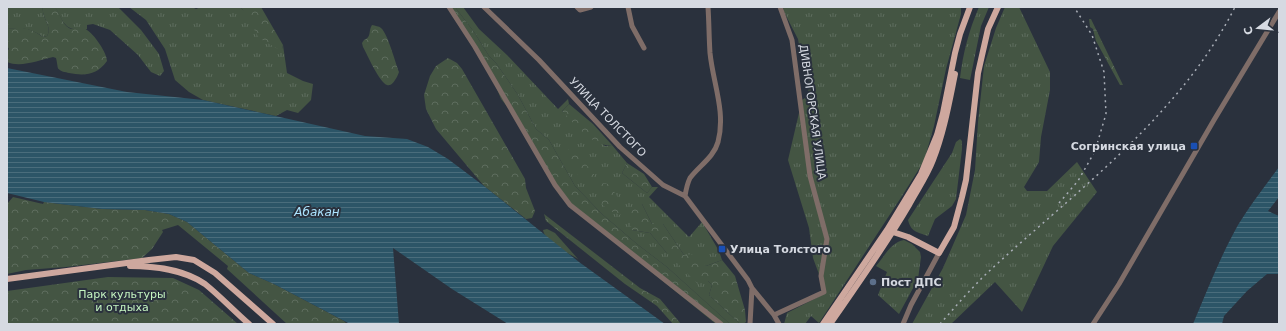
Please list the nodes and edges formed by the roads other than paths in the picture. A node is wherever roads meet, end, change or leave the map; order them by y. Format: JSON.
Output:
{"nodes":[{"id":1,"x":449,"y":7,"type":"edge"},
{"id":2,"x":484,"y":7,"type":"edge"},
{"id":3,"x":577,"y":7,"type":"edge"},
{"id":4,"x":591,"y":7,"type":"edge"},
{"id":5,"x":628,"y":7,"type":"edge"},
{"id":6,"x":708,"y":7,"type":"edge"},
{"id":7,"x":780,"y":7,"type":"edge"},
{"id":8,"x":970,"y":7,"type":"edge"},
{"id":9,"x":974,"y":7,"type":"edge"},
{"id":10,"x":998,"y":7,"type":"edge"},
{"id":11,"x":1279,"y":12,"type":"edge"},
{"id":12,"x":644,"y":48,"type":"dead end"},
{"id":13,"x":685,"y":196,"type":"junction"},
{"id":14,"x":890,"y":231,"type":"junction"},
{"id":15,"x":908,"y":237,"type":"junction"},
{"id":16,"x":881,"y":248,"type":"junction"},
{"id":17,"x":939,"y":253,"type":"junction"},
{"id":18,"x":113,"y":265,"type":"junction"},
{"id":19,"x":7,"y":279,"type":"edge"},
{"id":20,"x":752,"y":288,"type":"junction"},
{"id":21,"x":774,"y":315,"type":"junction"},
{"id":22,"x":249,"y":324,"type":"edge"},
{"id":23,"x":273,"y":324,"type":"edge"},
{"id":24,"x":721,"y":324,"type":"edge"},
{"id":25,"x":750,"y":324,"type":"edge"},
{"id":26,"x":779,"y":324,"type":"edge"},
{"id":27,"x":823,"y":324,"type":"edge"},
{"id":28,"x":830,"y":324,"type":"edge"},
{"id":29,"x":903,"y":324,"type":"edge"},
{"id":30,"x":1093,"y":324,"type":"edge"}],
"edges":[{"from":1,"to":24,"type":"street"},
{"from":2,"to":13,"type":"street","name":"УЛИЦА ТОЛСТОГО"},
{"from":3,"to":4,"type":"street"},
{"from":5,"to":12,"type":"street"},
{"from":6,"to":13,"type":"street"},
{"from":7,"to":21,"type":"street","name":"ДИВНОГОРСКАЯ УЛИЦА"},
{"from":8,"to":14,"type":"main road"},
{"from":9,"to":14,"type":"main road"},
{"from":10,"to":17,"type":"main road"},
{"from":11,"to":30,"type":"street"},
{"from":13,"to":20,"type":"street","name":"УЛИЦА ТОЛСТОГО"},
{"from":14,"to":15,"type":"main road"},
{"from":14,"to":16,"type":"main road"},
{"from":14,"to":27,"type":"main road"},
{"from":15,"to":16,"type":"main road"},
{"from":15,"to":17,"type":"main road"},
{"from":16,"to":28,"type":"main road"},
{"from":17,"to":29,"type":"street"},
{"from":18,"to":19,"type":"main road"},
{"from":18,"to":22,"type":"main road"},
{"from":18,"to":23,"type":"main road"},
{"from":20,"to":21,"type":"street","name":"УЛИЦА ТОЛСТОГО"},
{"from":20,"to":25,"type":"street"},
{"from":21,"to":26,"type":"street","name":"УЛИЦА ТОЛСТОГО"}]}
